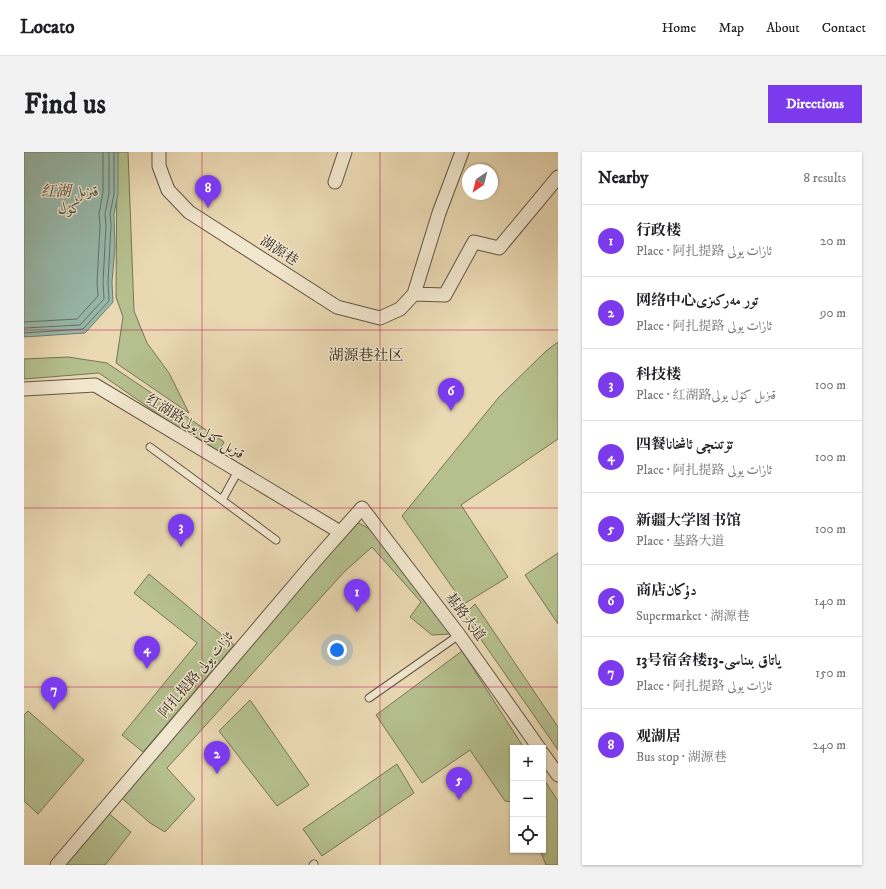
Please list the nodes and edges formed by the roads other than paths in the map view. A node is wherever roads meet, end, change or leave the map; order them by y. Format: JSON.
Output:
{"nodes":[{"id":1,"x":159,"y":152,"type":"edge"},
{"id":2,"x":345,"y":152,"type":"edge"},
{"id":3,"x":462,"y":152,"type":"edge"},
{"id":4,"x":558,"y":177,"type":"edge"},
{"id":5,"x":335,"y":182,"type":"dead end"},
{"id":6,"x":414,"y":294,"type":"junction"},
{"id":7,"x":24,"y":389,"type":"edge"},
{"id":8,"x":150,"y":447,"type":"dead end"},
{"id":9,"x":238,"y":471,"type":"junction"},
{"id":10,"x":222,"y":500,"type":"junction"},
{"id":11,"x":362,"y":508,"type":"joint"},
{"id":12,"x":340,"y":532,"type":"junction"},
{"id":13,"x":276,"y":540,"type":"dead end"},
{"id":14,"x":459,"y":635,"type":"junction"},
{"id":15,"x":369,"y":698,"type":"dead end"},
{"id":16,"x":537,"y":745,"type":"edge"},
{"id":17,"x":546,"y":758,"type":"edge"},
{"id":18,"x":558,"y":775,"type":"edge"},
{"id":19,"x":57,"y":865,"type":"edge"}],
"edges":[{"from":1,"to":6,"type":"street","name":"湖源巷"},
{"from":2,"to":5,"type":"street"},
{"from":3,"to":6,"type":"street"},
{"from":4,"to":6,"type":"street"},
{"from":7,"to":9,"type":"street","name":"红湖路قىزىل كۆل يولى"},
{"from":8,"to":10,"type":"lane"},
{"from":9,"to":10,"type":"lane"},
{"from":9,"to":12,"type":"street","name":"红湖路قىزىل كۆل يولى"},
{"from":10,"to":13,"type":"lane"},
{"from":11,"to":12,"type":"street","name":"阿扎提路 ئازات يولى"},
{"from":11,"to":14,"type":"street","name":"基路大道"},
{"from":12,"to":19,"type":"street","name":"阿扎提路 ئازات يولى"},
{"from":14,"to":15,"type":"lane"},
{"from":14,"to":16,"type":"street","name":"基路大道"},
{"from":17,"to":18,"type":"street"}]}
